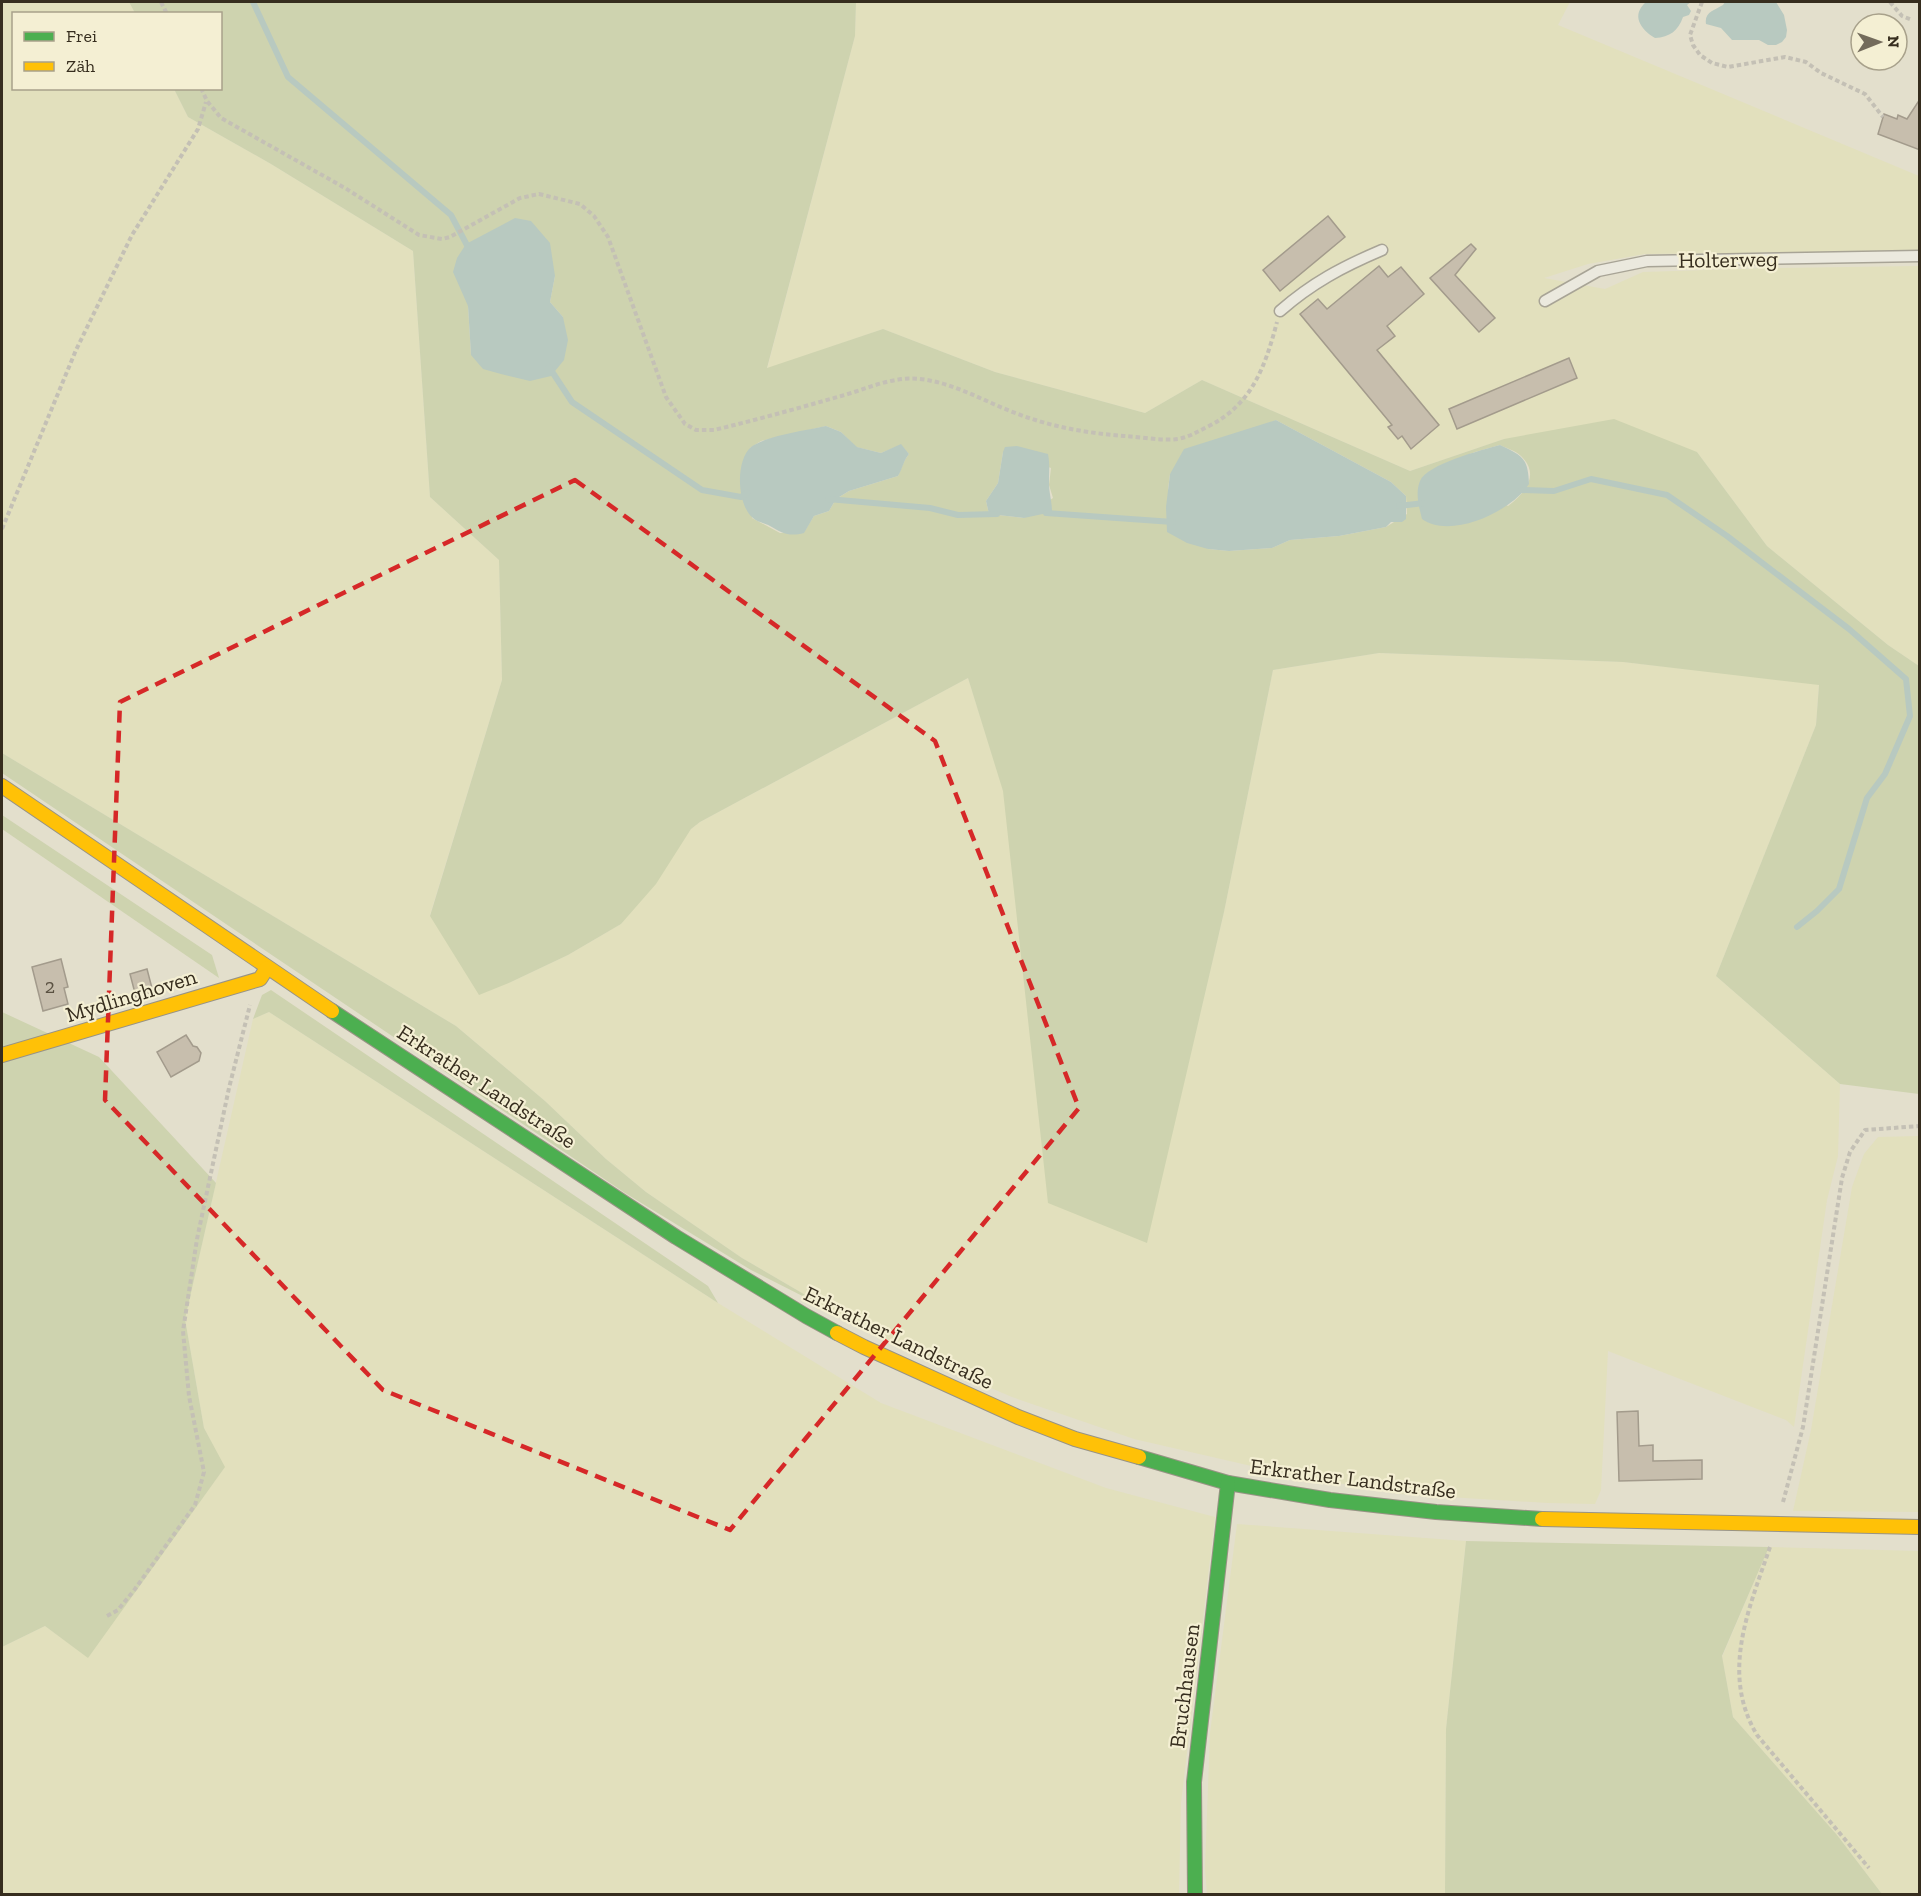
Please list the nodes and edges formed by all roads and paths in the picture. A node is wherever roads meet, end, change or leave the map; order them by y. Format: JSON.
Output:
{"nodes":[{"id":1,"x":1702,"y":2,"type":"edge"},
{"id":2,"x":1890,"y":2,"type":"edge"},
{"id":3,"x":1912,"y":21,"type":"dead end"},
{"id":4,"x":202,"y":90,"type":"edge"},
{"id":5,"x":207,"y":102,"type":"junction"},
{"id":6,"x":1884,"y":117,"type":"dead end"},
{"id":7,"x":1382,"y":250,"type":"dead end"},
{"id":8,"x":1920,"y":256,"type":"edge"},
{"id":9,"x":1545,"y":301,"type":"dead end"},
{"id":10,"x":1280,"y":311,"type":"joint"},
{"id":11,"x":2,"y":529,"type":"edge"},
{"id":12,"x":2,"y":786,"type":"edge"},
{"id":13,"x":264,"y":973,"type":"junction"},
{"id":14,"x":2,"y":1055,"type":"edge"},
{"id":15,"x":1920,"y":1126,"type":"edge"},
{"id":16,"x":1228,"y":1483,"type":"junction"},
{"id":17,"x":1776,"y":1526,"type":"junction"},
{"id":18,"x":1920,"y":1527,"type":"edge"},
{"id":19,"x":1772,"y":1540,"type":"dead end"},
{"id":20,"x":106,"y":1616,"type":"dead end"},
{"id":21,"x":1869,"y":1868,"type":"dead end"},
{"id":22,"x":1195,"y":1894,"type":"edge"}],
"edges":[{"from":1,"to":6,"type":"path"},
{"from":2,"to":3,"type":"path"},
{"from":4,"to":5,"type":"path"},
{"from":5,"to":10,"type":"path"},
{"from":5,"to":11,"type":"path"},
{"from":7,"to":10,"type":"lane"},
{"from":8,"to":9,"type":"lane","name":"Holterweg"},
{"from":12,"to":13,"type":"street","name":"Erkrather Landstraße"},
{"from":13,"to":14,"type":"street","name":"Mydlinghoven"},
{"from":13,"to":16,"type":"street","name":"Erkrather Landstraße"},
{"from":13,"to":20,"type":"path"},
{"from":15,"to":17,"type":"path"},
{"from":16,"to":17,"type":"street","name":"Erkrather Landstraße"},
{"from":16,"to":22,"type":"street","name":"Bruchhausen"},
{"from":17,"to":18,"type":"street","name":"Erkrather Landstraße"},
{"from":19,"to":21,"type":"path"}]}
